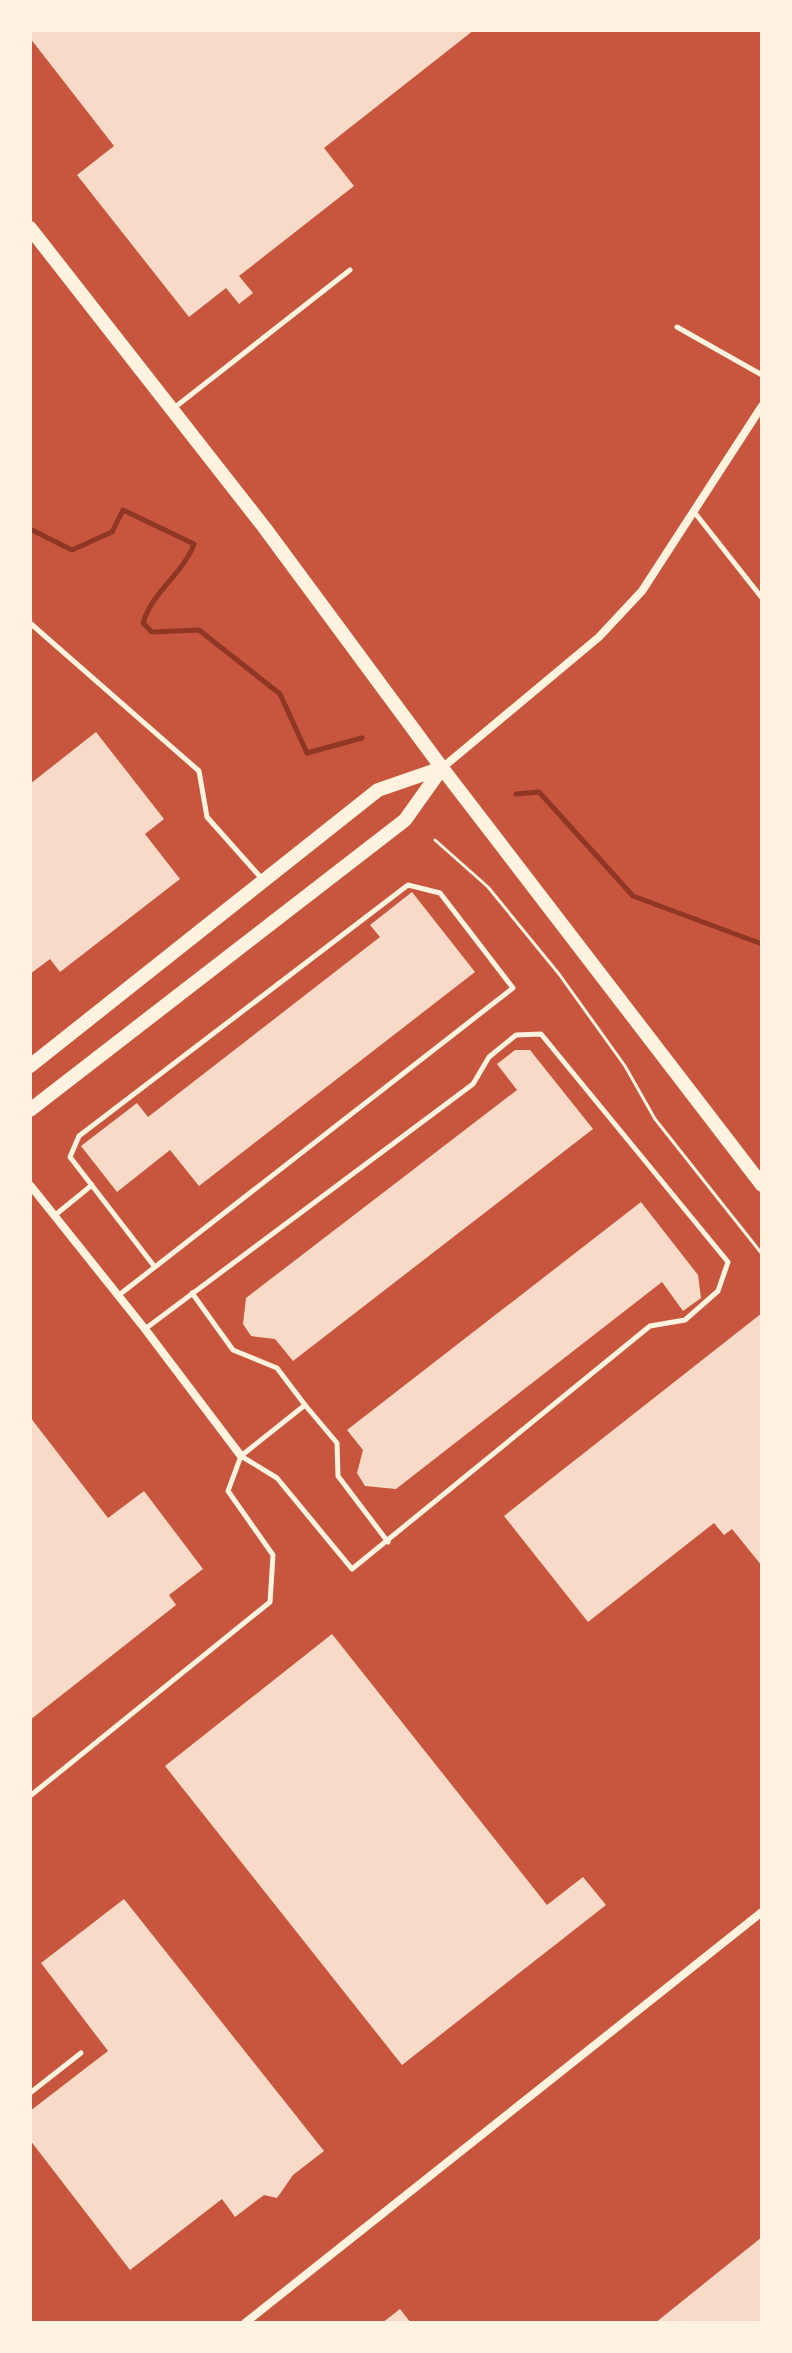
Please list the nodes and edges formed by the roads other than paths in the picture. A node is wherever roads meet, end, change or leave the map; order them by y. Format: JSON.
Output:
{"nodes":[{"id":1,"x":30,"y":228,"type":"edge"},
{"id":2,"x":350,"y":270,"type":"dead end"},
{"id":3,"x":677,"y":327,"type":"dead end"},
{"id":4,"x":762,"y":375,"type":"edge"},
{"id":5,"x":762,"y":406,"type":"edge"},
{"id":6,"x":173,"y":409,"type":"junction"},
{"id":7,"x":695,"y":513,"type":"junction"},
{"id":8,"x":762,"y":598,"type":"edge"},
{"id":9,"x":30,"y":623,"type":"edge"},
{"id":10,"x":442,"y":768,"type":"junction"},
{"id":11,"x":264,"y":881,"type":"junction"},
{"id":12,"x":30,"y":1066,"type":"edge"},
{"id":13,"x":30,"y":1110,"type":"edge"},
{"id":14,"x":30,"y":1185,"type":"edge"},
{"id":15,"x":92,"y":1185,"type":"junction"},
{"id":16,"x":762,"y":1185,"type":"edge"},
{"id":17,"x":54,"y":1216,"type":"junction"},
{"id":18,"x":154,"y":1266,"type":"junction"},
{"id":19,"x":192,"y":1293,"type":"junction"},
{"id":20,"x":118,"y":1295,"type":"junction"},
{"id":21,"x":145,"y":1329,"type":"junction"},
{"id":22,"x":305,"y":1405,"type":"junction"},
{"id":23,"x":241,"y":1456,"type":"junction"},
{"id":24,"x":388,"y":1542,"type":"junction"},
{"id":25,"x":30,"y":1796,"type":"edge"},
{"id":26,"x":762,"y":1912,"type":"edge"},
{"id":27,"x":81,"y":2053,"type":"dead end"},
{"id":28,"x":30,"y":2093,"type":"edge"},
{"id":29,"x":245,"y":2323,"type":"edge"}],
"edges":[{"from":1,"to":6,"type":"main road"},
{"from":2,"to":6,"type":"lane"},
{"from":3,"to":4,"type":"lane"},
{"from":5,"to":7,"type":"street"},
{"from":6,"to":10,"type":"main road"},
{"from":7,"to":8,"type":"lane"},
{"from":7,"to":10,"type":"street"},
{"from":9,"to":11,"type":"lane"},
{"from":10,"to":11,"type":"main road"},
{"from":10,"to":13,"type":"main road"},
{"from":10,"to":16,"type":"main road"},
{"from":11,"to":12,"type":"main road"},
{"from":14,"to":17,"type":"street"},
{"from":15,"to":17,"type":"lane"},
{"from":15,"to":18,"type":"lane"},
{"from":15,"to":18,"type":"lane"},
{"from":17,"to":20,"type":"street"},
{"from":18,"to":20,"type":"lane"},
{"from":19,"to":21,"type":"lane"},
{"from":19,"to":22,"type":"lane"},
{"from":19,"to":24,"type":"lane"},
{"from":20,"to":21,"type":"street"},
{"from":21,"to":23,"type":"street"},
{"from":22,"to":23,"type":"lane"},
{"from":22,"to":24,"type":"lane"},
{"from":23,"to":24,"type":"lane"},
{"from":23,"to":25,"type":"lane"},
{"from":26,"to":29,"type":"street"},
{"from":27,"to":28,"type":"lane"}]}
